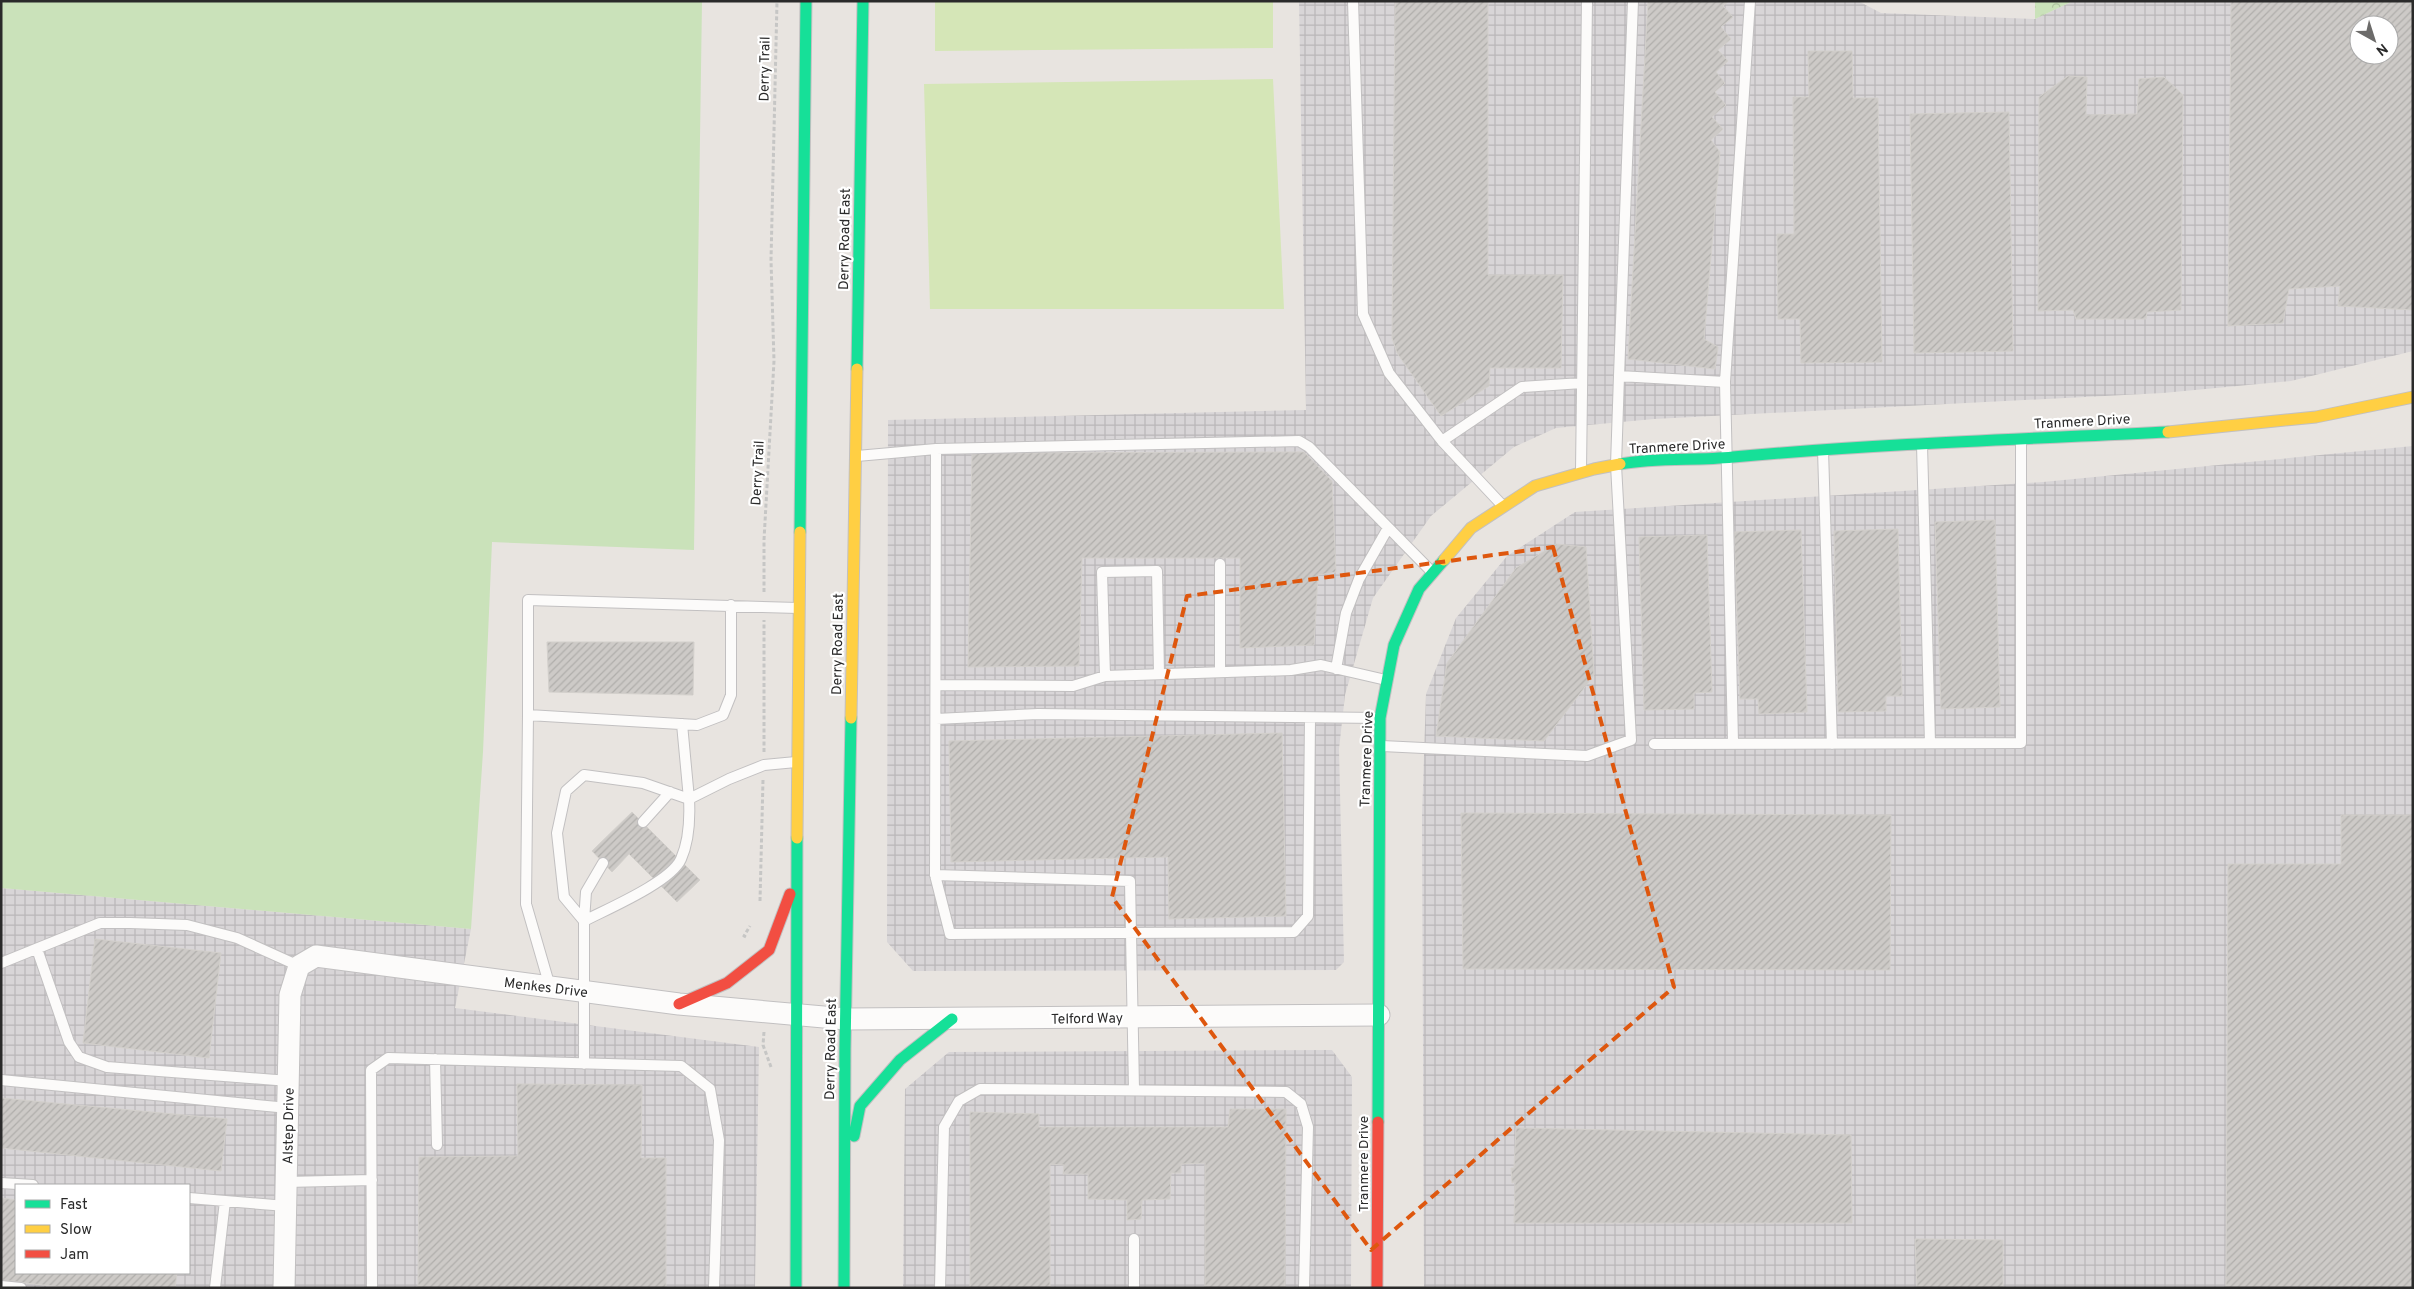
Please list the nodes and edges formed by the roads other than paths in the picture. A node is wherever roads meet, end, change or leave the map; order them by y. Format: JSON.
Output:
{"nodes":[{"id":1,"x":806,"y":1,"type":"edge"},
{"id":2,"x":863,"y":1,"type":"edge"},
{"id":3,"x":1353,"y":1,"type":"edge"},
{"id":4,"x":1587,"y":1,"type":"edge"},
{"id":5,"x":1633,"y":1,"type":"edge"},
{"id":6,"x":1750,"y":1,"type":"edge"},
{"id":7,"x":1619,"y":376,"type":"junction"},
{"id":8,"x":1726,"y":382,"type":"junction"},
{"id":9,"x":1582,"y":383,"type":"junction"},
{"id":10,"x":2413,"y":397,"type":"edge"},
{"id":11,"x":2021,"y":438,"type":"junction"},
{"id":12,"x":1442,"y":441,"type":"junction"},
{"id":13,"x":1922,"y":444,"type":"junction"},
{"id":14,"x":936,"y":449,"type":"junction"},
{"id":15,"x":1823,"y":449,"type":"junction"},
{"id":16,"x":856,"y":456,"type":"junction"},
{"id":17,"x":1726,"y":458,"type":"junction"},
{"id":18,"x":1616,"y":465,"type":"junction"},
{"id":19,"x":1581,"y":472,"type":"junction"},
{"id":20,"x":1504,"y":507,"type":"junction"},
{"id":21,"x":1388,"y":528,"type":"junction"},
{"id":22,"x":1220,"y":564,"type":"dead end"},
{"id":23,"x":1433,"y":573,"type":"junction"},
{"id":24,"x":731,"y":605,"type":"junction"},
{"id":25,"x":799,"y":608,"type":"junction"},
{"id":26,"x":1336,"y":669,"type":"junction"},
{"id":27,"x":1220,"y":672,"type":"junction"},
{"id":28,"x":1160,"y":674,"type":"junction"},
{"id":29,"x":1105,"y":676,"type":"junction"},
{"id":30,"x":1387,"y":681,"type":"junction"},
{"id":31,"x":936,"y":685,"type":"junction"},
{"id":32,"x":528,"y":715,"type":"junction"},
{"id":33,"x":1310,"y":718,"type":"junction"},
{"id":34,"x":1380,"y":718,"type":"junction"},
{"id":35,"x":936,"y":720,"type":"junction"},
{"id":36,"x":682,"y":724,"type":"junction"},
{"id":37,"x":1733,"y":742,"type":"junction"},
{"id":38,"x":1930,"y":743,"type":"junction"},
{"id":39,"x":1654,"y":744,"type":"dead end"},
{"id":40,"x":1832,"y":744,"type":"junction"},
{"id":41,"x":1380,"y":746,"type":"junction"},
{"id":42,"x":797,"y":762,"type":"junction"},
{"id":43,"x":670,"y":792,"type":"junction"},
{"id":44,"x":689,"y":798,"type":"junction"},
{"id":45,"x":643,"y":822,"type":"dead end"},
{"id":46,"x":603,"y":863,"type":"dead end"},
{"id":47,"x":935,"y":875,"type":"junction"},
{"id":48,"x":797,"y":876,"type":"junction"},
{"id":49,"x":584,"y":921,"type":"junction"},
{"id":50,"x":1131,"y":932,"type":"junction"},
{"id":51,"x":37,"y":949,"type":"junction"},
{"id":52,"x":1,"y":962,"type":"edge"},
{"id":53,"x":299,"y":966,"type":"junction"},
{"id":54,"x":550,"y":987,"type":"junction"},
{"id":55,"x":585,"y":992,"type":"junction"},
{"id":56,"x":680,"y":1004,"type":"junction"},
{"id":57,"x":796,"y":1013,"type":"junction"},
{"id":58,"x":1379,"y":1015,"type":"junction"},
{"id":59,"x":1132,"y":1017,"type":"junction"},
{"id":60,"x":846,"y":1019,"type":"junction"},
{"id":61,"x":952,"y":1019,"type":"junction"},
{"id":62,"x":435,"y":1059,"type":"junction"},
{"id":63,"x":584,"y":1064,"type":"junction"},
{"id":64,"x":1,"y":1080,"type":"edge"},
{"id":65,"x":289,"y":1081,"type":"junction"},
{"id":66,"x":1134,"y":1089,"type":"junction"},
{"id":67,"x":288,"y":1108,"type":"junction"},
{"id":68,"x":437,"y":1145,"type":"dead end"},
{"id":69,"x":372,"y":1180,"type":"junction"},
{"id":70,"x":286,"y":1182,"type":"junction"},
{"id":71,"x":1,"y":1183,"type":"edge"},
{"id":72,"x":17,"y":1184,"type":"edge"},
{"id":73,"x":844,"y":1189,"type":"junction"},
{"id":74,"x":190,"y":1198,"type":"edge"},
{"id":75,"x":225,"y":1201,"type":"junction"},
{"id":76,"x":286,"y":1206,"type":"junction"},
{"id":77,"x":1134,"y":1239,"type":"dead end"},
{"id":78,"x":1,"y":1286,"type":"edge"},
{"id":79,"x":20,"y":1288,"type":"edge"},
{"id":80,"x":215,"y":1288,"type":"edge"},
{"id":81,"x":284,"y":1288,"type":"edge"},
{"id":82,"x":372,"y":1288,"type":"edge"},
{"id":83,"x":714,"y":1288,"type":"edge"},
{"id":84,"x":796,"y":1288,"type":"edge"},
{"id":85,"x":844,"y":1288,"type":"edge"},
{"id":86,"x":940,"y":1288,"type":"edge"},
{"id":87,"x":1134,"y":1288,"type":"edge"},
{"id":88,"x":1304,"y":1288,"type":"edge"},
{"id":89,"x":1377,"y":1288,"type":"edge"}],
"edges":[{"from":1,"to":25,"type":"main road"},
{"from":2,"to":16,"type":"main road","name":"Derry Road East"},
{"from":3,"to":12,"type":"lane"},
{"from":4,"to":9,"type":"lane"},
{"from":5,"to":7,"type":"lane"},
{"from":6,"to":8,"type":"lane"},
{"from":7,"to":8,"type":"lane"},
{"from":7,"to":18,"type":"lane"},
{"from":8,"to":17,"type":"lane"},
{"from":9,"to":12,"type":"lane"},
{"from":9,"to":19,"type":"lane"},
{"from":10,"to":11,"type":"main road","name":"Tranmere Drive"},
{"from":11,"to":13,"type":"main road","name":"Tranmere Drive"},
{"from":11,"to":38,"type":"lane"},
{"from":12,"to":20,"type":"lane"},
{"from":13,"to":15,"type":"main road","name":"Tranmere Drive"},
{"from":13,"to":38,"type":"lane"},
{"from":14,"to":16,"type":"lane"},
{"from":14,"to":21,"type":"lane"},
{"from":14,"to":31,"type":"lane"},
{"from":15,"to":17,"type":"main road","name":"Tranmere Drive"},
{"from":15,"to":40,"type":"lane"},
{"from":16,"to":60,"type":"main road","name":"Derry Road East"},
{"from":17,"to":18,"type":"main road","name":"Tranmere Drive"},
{"from":17,"to":37,"type":"lane"},
{"from":18,"to":19,"type":"main road","name":"Tranmere Drive"},
{"from":18,"to":41,"type":"lane"},
{"from":19,"to":20,"type":"main road","name":"Tranmere Drive"},
{"from":20,"to":23,"type":"main road","name":"Tranmere Drive"},
{"from":21,"to":23,"type":"lane"},
{"from":21,"to":26,"type":"lane"},
{"from":22,"to":27,"type":"lane"},
{"from":23,"to":30,"type":"main road","name":"Tranmere Drive"},
{"from":24,"to":25,"type":"lane"},
{"from":24,"to":32,"type":"lane"},
{"from":24,"to":36,"type":"lane"},
{"from":25,"to":42,"type":"main road"},
{"from":26,"to":27,"type":"lane"},
{"from":26,"to":30,"type":"lane"},
{"from":27,"to":28,"type":"lane"},
{"from":28,"to":29,"type":"lane"},
{"from":28,"to":29,"type":"lane"},
{"from":29,"to":31,"type":"lane"},
{"from":30,"to":34,"type":"main road","name":"Tranmere Drive"},
{"from":31,"to":35,"type":"lane"},
{"from":32,"to":36,"type":"lane"},
{"from":32,"to":54,"type":"lane"},
{"from":33,"to":34,"type":"lane"},
{"from":33,"to":35,"type":"lane"},
{"from":33,"to":50,"type":"lane"},
{"from":34,"to":41,"type":"main road","name":"Tranmere Drive"},
{"from":35,"to":47,"type":"lane"},
{"from":36,"to":44,"type":"lane"},
{"from":37,"to":39,"type":"lane"},
{"from":37,"to":40,"type":"lane"},
{"from":38,"to":40,"type":"lane"},
{"from":41,"to":58,"type":"main road","name":"Tranmere Drive"},
{"from":42,"to":44,"type":"lane"},
{"from":42,"to":48,"type":"main road"},
{"from":43,"to":44,"type":"lane"},
{"from":43,"to":45,"type":"lane"},
{"from":43,"to":49,"type":"lane"},
{"from":44,"to":49,"type":"lane"},
{"from":46,"to":49,"type":"lane"},
{"from":47,"to":50,"type":"lane"},
{"from":47,"to":50,"type":"lane"},
{"from":48,"to":56,"type":"main road"},
{"from":48,"to":57,"type":"main road"},
{"from":49,"to":55,"type":"lane"},
{"from":50,"to":59,"type":"lane"},
{"from":51,"to":52,"type":"lane"},
{"from":51,"to":53,"type":"lane"},
{"from":51,"to":65,"type":"lane"},
{"from":53,"to":54,"type":"street","name":"Menkes Drive"},
{"from":53,"to":65,"type":"street","name":"Alstep Drive"},
{"from":54,"to":55,"type":"street","name":"Menkes Drive"},
{"from":55,"to":56,"type":"street","name":"Menkes Drive"},
{"from":55,"to":63,"type":"lane"},
{"from":56,"to":57,"type":"street","name":"Menkes Drive"},
{"from":57,"to":60,"type":"street","name":"Telford Way"},
{"from":57,"to":84,"type":"main road"},
{"from":58,"to":59,"type":"street","name":"Telford Way"},
{"from":58,"to":89,"type":"main road","name":"Tranmere Drive"},
{"from":59,"to":61,"type":"street","name":"Telford Way"},
{"from":59,"to":66,"type":"lane"},
{"from":60,"to":61,"type":"street","name":"Telford Way"},
{"from":60,"to":73,"type":"main road","name":"Derry Road East"},
{"from":61,"to":73,"type":"main road"},
{"from":62,"to":63,"type":"lane"},
{"from":62,"to":68,"type":"lane"},
{"from":62,"to":69,"type":"lane"},
{"from":63,"to":83,"type":"lane"},
{"from":64,"to":67,"type":"lane"},
{"from":65,"to":67,"type":"street","name":"Alstep Drive"},
{"from":66,"to":86,"type":"lane"},
{"from":66,"to":88,"type":"lane"},
{"from":67,"to":70,"type":"street","name":"Alstep Drive"},
{"from":69,"to":70,"type":"lane"},
{"from":69,"to":82,"type":"lane"},
{"from":70,"to":76,"type":"street","name":"Alstep Drive"},
{"from":71,"to":72,"type":"lane"},
{"from":73,"to":85,"type":"main road","name":"Derry Road East"},
{"from":74,"to":75,"type":"lane"},
{"from":75,"to":76,"type":"lane"},
{"from":75,"to":80,"type":"lane"},
{"from":76,"to":81,"type":"street","name":"Alstep Drive"},
{"from":77,"to":87,"type":"lane"},
{"from":78,"to":79,"type":"lane"}]}
